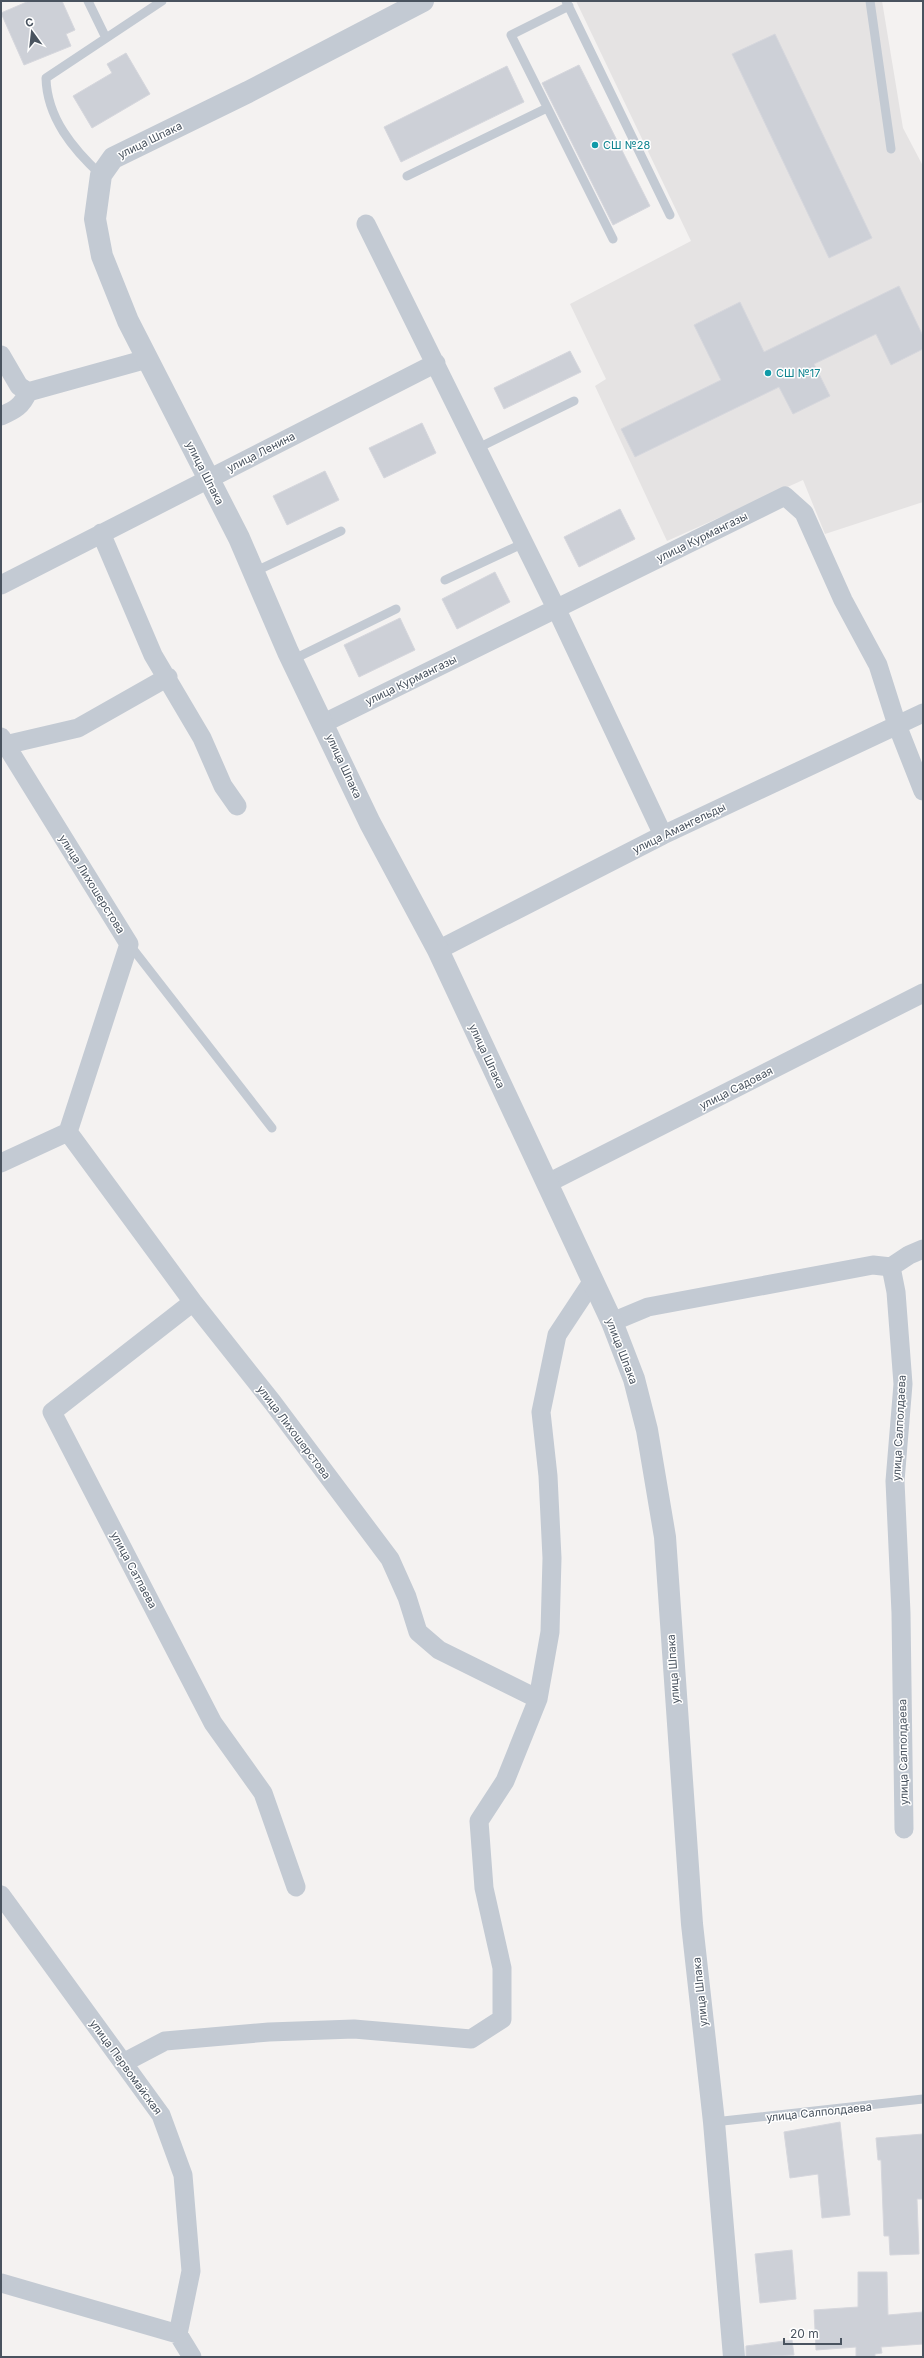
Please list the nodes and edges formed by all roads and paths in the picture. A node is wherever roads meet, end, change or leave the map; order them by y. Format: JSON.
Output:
{"nodes":[{"id":1,"x":88,"y":1,"type":"edge"},
{"id":2,"x":162,"y":1,"type":"edge"},
{"id":3,"x":423,"y":1,"type":"edge"},
{"id":4,"x":870,"y":1,"type":"edge"},
{"id":5,"x":568,"y":3,"type":"edge"},
{"id":6,"x":106,"y":38,"type":"junction"},
{"id":7,"x":546,"y":108,"type":"junction"},
{"id":8,"x":891,"y":149,"type":"dead end"},
{"id":9,"x":101,"y":175,"type":"junction"},
{"id":10,"x":408,"y":176,"type":"dead end"},
{"id":11,"x":670,"y":215,"type":"dead end"},
{"id":12,"x":366,"y":224,"type":"dead end"},
{"id":13,"x":613,"y":239,"type":"dead end"},
{"id":14,"x":1,"y":354,"type":"edge"},
{"id":15,"x":147,"y":359,"type":"junction"},
{"id":16,"x":436,"y":363,"type":"junction"},
{"id":17,"x":28,"y":392,"type":"junction"},
{"id":18,"x":574,"y":400,"type":"dead end"},
{"id":19,"x":1,"y":416,"type":"edge"},
{"id":20,"x":478,"y":448,"type":"junction"},
{"id":21,"x":208,"y":479,"type":"junction"},
{"id":22,"x":341,"y":531,"type":"dead end"},
{"id":23,"x":101,"y":533,"type":"junction"},
{"id":24,"x":524,"y":543,"type":"junction"},
{"id":25,"x":254,"y":572,"type":"junction"},
{"id":26,"x":445,"y":580,"type":"dead end"},
{"id":27,"x":1,"y":585,"type":"edge"},
{"id":28,"x":556,"y":608,"type":"junction"},
{"id":29,"x":396,"y":609,"type":"dead end"},
{"id":30,"x":292,"y":660,"type":"junction"},
{"id":31,"x":168,"y":678,"type":"junction"},
{"id":32,"x":923,"y":713,"type":"edge"},
{"id":33,"x":324,"y":724,"type":"junction"},
{"id":34,"x":896,"y":725,"type":"junction"},
{"id":35,"x":3,"y":741,"type":"edge"},
{"id":36,"x":923,"y":791,"type":"edge"},
{"id":37,"x":237,"y":806,"type":"dead end"},
{"id":38,"x":663,"y":835,"type":"junction"},
{"id":39,"x":130,"y":944,"type":"junction"},
{"id":40,"x":438,"y":950,"type":"junction"},
{"id":41,"x":923,"y":993,"type":"edge"},
{"id":42,"x":272,"y":1128,"type":"dead end"},
{"id":43,"x":68,"y":1132,"type":"junction"},
{"id":44,"x":1,"y":1163,"type":"edge"},
{"id":45,"x":548,"y":1183,"type":"junction"},
{"id":46,"x":923,"y":1249,"type":"edge"},
{"id":47,"x":891,"y":1267,"type":"junction"},
{"id":48,"x":592,"y":1282,"type":"junction"},
{"id":49,"x":193,"y":1302,"type":"junction"},
{"id":50,"x":612,"y":1322,"type":"junction"},
{"id":51,"x":538,"y":1699,"type":"junction"},
{"id":52,"x":904,"y":1829,"type":"dead end"},
{"id":53,"x":296,"y":1887,"type":"dead end"},
{"id":54,"x":1,"y":1895,"type":"edge"},
{"id":55,"x":123,"y":2064,"type":"junction"},
{"id":56,"x":923,"y":2099,"type":"edge"},
{"id":57,"x":714,"y":2122,"type":"junction"},
{"id":58,"x":1,"y":2283,"type":"edge"},
{"id":59,"x":178,"y":2334,"type":"junction"},
{"id":60,"x":192,"y":2357,"type":"edge"},
{"id":61,"x":734,"y":2357,"type":"edge"}],
"edges":[{"from":1,"to":6,"type":"lane"},
{"from":2,"to":6,"type":"lane"},
{"from":3,"to":9,"type":"street","name":"улица Шпака"},
{"from":4,"to":8,"type":"lane"},
{"from":5,"to":7,"type":"lane"},
{"from":5,"to":11,"type":"lane"},
{"from":6,"to":9,"type":"lane"},
{"from":7,"to":10,"type":"lane"},
{"from":7,"to":13,"type":"lane"},
{"from":9,"to":15,"type":"street","name":"улица Шпака"},
{"from":12,"to":16,"type":"street"},
{"from":14,"to":17,"type":"street"},
{"from":15,"to":17,"type":"street"},
{"from":15,"to":21,"type":"street","name":"улица Шпака"},
{"from":16,"to":20,"type":"street"},
{"from":16,"to":21,"type":"street","name":"улица Ленина"},
{"from":17,"to":19,"type":"street"},
{"from":18,"to":20,"type":"lane"},
{"from":20,"to":24,"type":"street"},
{"from":21,"to":23,"type":"street","name":"улица Ленина"},
{"from":21,"to":25,"type":"street","name":"улица Шпака"},
{"from":22,"to":25,"type":"lane"},
{"from":23,"to":27,"type":"street","name":"улица Ленина"},
{"from":23,"to":31,"type":"street"},
{"from":24,"to":26,"type":"lane"},
{"from":24,"to":28,"type":"street"},
{"from":25,"to":30,"type":"street","name":"улица Шпака"},
{"from":28,"to":33,"type":"street","name":"улица Курмангазы"},
{"from":28,"to":34,"type":"street","name":"улица Курмангазы"},
{"from":28,"to":38,"type":"street"},
{"from":29,"to":30,"type":"lane"},
{"from":30,"to":33,"type":"street","name":"улица Шпака"},
{"from":31,"to":35,"type":"street"},
{"from":31,"to":37,"type":"street"},
{"from":32,"to":34,"type":"street","name":"улица Амангельды"},
{"from":33,"to":40,"type":"street","name":"улица Шпака"},
{"from":34,"to":36,"type":"street","name":"улица Курмангазы"},
{"from":34,"to":38,"type":"street","name":"улица Амангельды"},
{"from":35,"to":39,"type":"street","name":"улица Лихошерстова"},
{"from":38,"to":40,"type":"street","name":"улица Амангельды"},
{"from":39,"to":42,"type":"lane"},
{"from":39,"to":43,"type":"street","name":"улица Лихошерстова"},
{"from":40,"to":45,"type":"street","name":"улица Шпака"},
{"from":41,"to":45,"type":"street","name":"улица Садовая"},
{"from":43,"to":44,"type":"street"},
{"from":43,"to":49,"type":"street","name":"улица Лихошерстова"},
{"from":45,"to":48,"type":"street","name":"улица Шпака"},
{"from":46,"to":47,"type":"street"},
{"from":47,"to":50,"type":"street"},
{"from":47,"to":52,"type":"street","name":"улица Салполдаева"},
{"from":48,"to":50,"type":"street","name":"улица Шпака"},
{"from":48,"to":51,"type":"street"},
{"from":49,"to":51,"type":"street","name":"улица Лихошерстова"},
{"from":49,"to":53,"type":"street","name":"улица Сатпаева"},
{"from":50,"to":57,"type":"street","name":"улица Шпака"},
{"from":51,"to":55,"type":"street"},
{"from":54,"to":55,"type":"street","name":"улица Первомайская"},
{"from":55,"to":59,"type":"street","name":"улица Первомайская"},
{"from":56,"to":57,"type":"lane","name":"улица Салполдаева"},
{"from":57,"to":61,"type":"street","name":"улица Шпака"},
{"from":58,"to":59,"type":"street"},
{"from":59,"to":60,"type":"street"}]}
